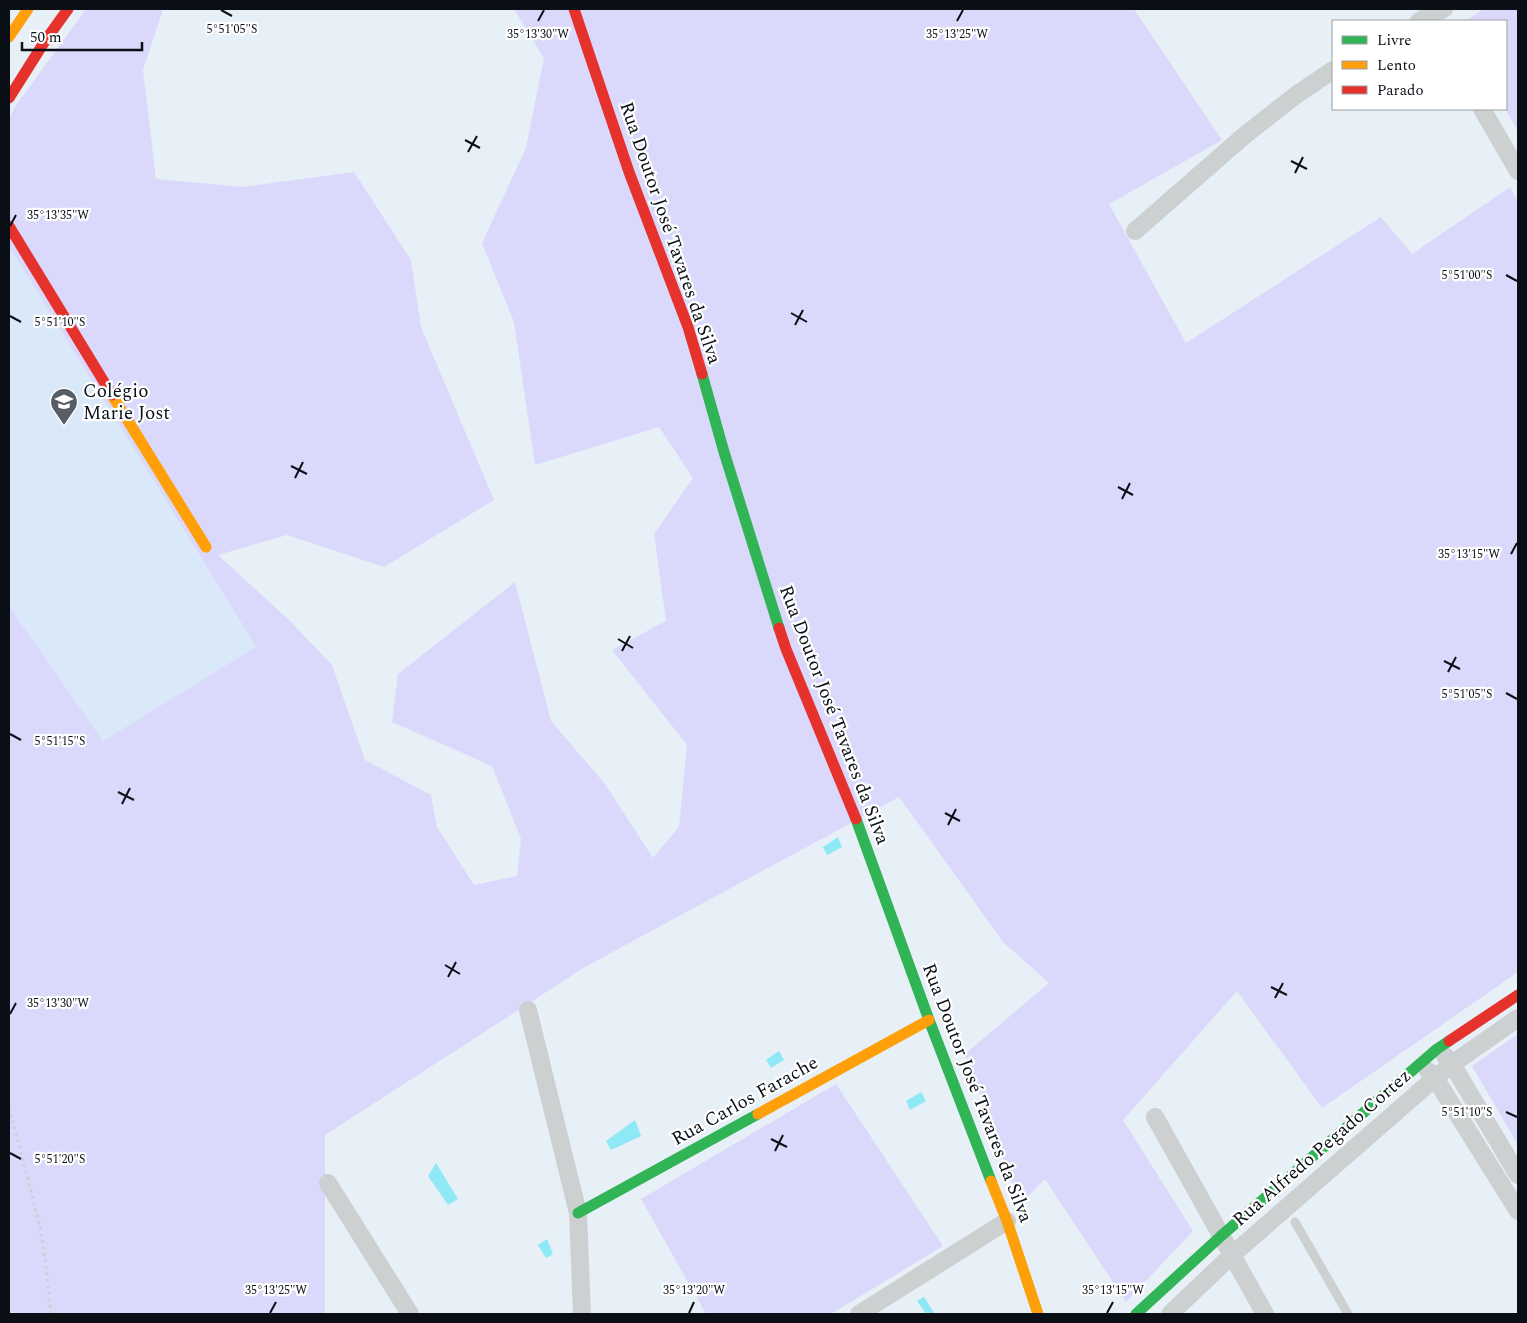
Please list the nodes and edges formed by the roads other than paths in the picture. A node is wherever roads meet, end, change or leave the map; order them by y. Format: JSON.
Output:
{"nodes":[{"id":1,"x":28,"y":9,"type":"edge"},
{"id":2,"x":68,"y":9,"type":"edge"},
{"id":3,"x":574,"y":9,"type":"edge"},
{"id":4,"x":1444,"y":9,"type":"edge"},
{"id":5,"x":1425,"y":17,"type":"edge"},
{"id":6,"x":9,"y":37,"type":"edge"},
{"id":7,"x":1332,"y":71,"type":"edge"},
{"id":8,"x":9,"y":98,"type":"edge"},
{"id":9,"x":1483,"y":110,"type":"edge"},
{"id":10,"x":1518,"y":172,"type":"edge"},
{"id":11,"x":9,"y":226,"type":"edge"},
{"id":12,"x":1135,"y":231,"type":"dead end"},
{"id":13,"x":206,"y":547,"type":"dead end"},
{"id":14,"x":1518,"y":995,"type":"edge"},
{"id":15,"x":528,"y":1010,"type":"dead end"},
{"id":16,"x":1518,"y":1018,"type":"edge"},
{"id":17,"x":929,"y":1020,"type":"junction"},
{"id":18,"x":1437,"y":1049,"type":"junction"},
{"id":19,"x":1421,"y":1063,"type":"junction"},
{"id":20,"x":1452,"y":1064,"type":"junction"},
{"id":21,"x":1435,"y":1078,"type":"junction"},
{"id":22,"x":1154,"y":1117,"type":"dead end"},
{"id":23,"x":1518,"y":1175,"type":"edge"},
{"id":24,"x":328,"y":1183,"type":"dead end"},
{"id":25,"x":1518,"y":1211,"type":"edge"},
{"id":26,"x":578,"y":1213,"type":"junction"},
{"id":27,"x":1291,"y":1215,"type":"junction"},
{"id":28,"x":1007,"y":1221,"type":"junction"},
{"id":29,"x":1221,"y":1236,"type":"junction"},
{"id":30,"x":1232,"y":1255,"type":"junction"},
{"id":31,"x":410,"y":1314,"type":"edge"},
{"id":32,"x":582,"y":1314,"type":"edge"},
{"id":33,"x":859,"y":1314,"type":"edge"},
{"id":34,"x":1038,"y":1314,"type":"edge"},
{"id":35,"x":1136,"y":1314,"type":"edge"},
{"id":36,"x":1170,"y":1314,"type":"edge"},
{"id":37,"x":1265,"y":1314,"type":"edge"},
{"id":38,"x":1348,"y":1314,"type":"edge"}],
"edges":[{"from":1,"to":6,"type":"street"},
{"from":2,"to":8,"type":"street"},
{"from":3,"to":17,"type":"street","name":"Rua Doutor José Tavares da Silva"},
{"from":4,"to":5,"type":"street"},
{"from":7,"to":12,"type":"street"},
{"from":9,"to":10,"type":"street"},
{"from":11,"to":13,"type":"street"},
{"from":14,"to":18,"type":"street","name":"Rua Alfredo Pegado Cortez"},
{"from":15,"to":26,"type":"street"},
{"from":16,"to":20,"type":"street","name":"Rua Alfredo Pegado Cortez"},
{"from":17,"to":26,"type":"street","name":"Rua Carlos Farache"},
{"from":17,"to":28,"type":"street","name":"Rua Doutor José Tavares da Silva"},
{"from":18,"to":19,"type":"street","name":"Rua Alfredo Pegado Cortez"},
{"from":18,"to":20,"type":"street"},
{"from":19,"to":21,"type":"street"},
{"from":19,"to":29,"type":"street","name":"Rua Alfredo Pegado Cortez"},
{"from":20,"to":21,"type":"street","name":"Rua Alfredo Pegado Cortez"},
{"from":20,"to":23,"type":"street"},
{"from":21,"to":25,"type":"street"},
{"from":21,"to":27,"type":"street","name":"Rua Alfredo Pegado Cortez"},
{"from":22,"to":29,"type":"street"},
{"from":24,"to":31,"type":"street"},
{"from":26,"to":32,"type":"street"},
{"from":27,"to":30,"type":"street","name":"Rua Alfredo Pegado Cortez"},
{"from":27,"to":38,"type":"lane"},
{"from":28,"to":33,"type":"street"},
{"from":28,"to":34,"type":"street","name":"Rua Doutor José Tavares da Silva"},
{"from":29,"to":30,"type":"street"},
{"from":29,"to":35,"type":"street","name":"Rua Alfredo Pegado Cortez"},
{"from":30,"to":36,"type":"street","name":"Rua Alfredo Pegado Cortez"},
{"from":30,"to":37,"type":"street"}]}
